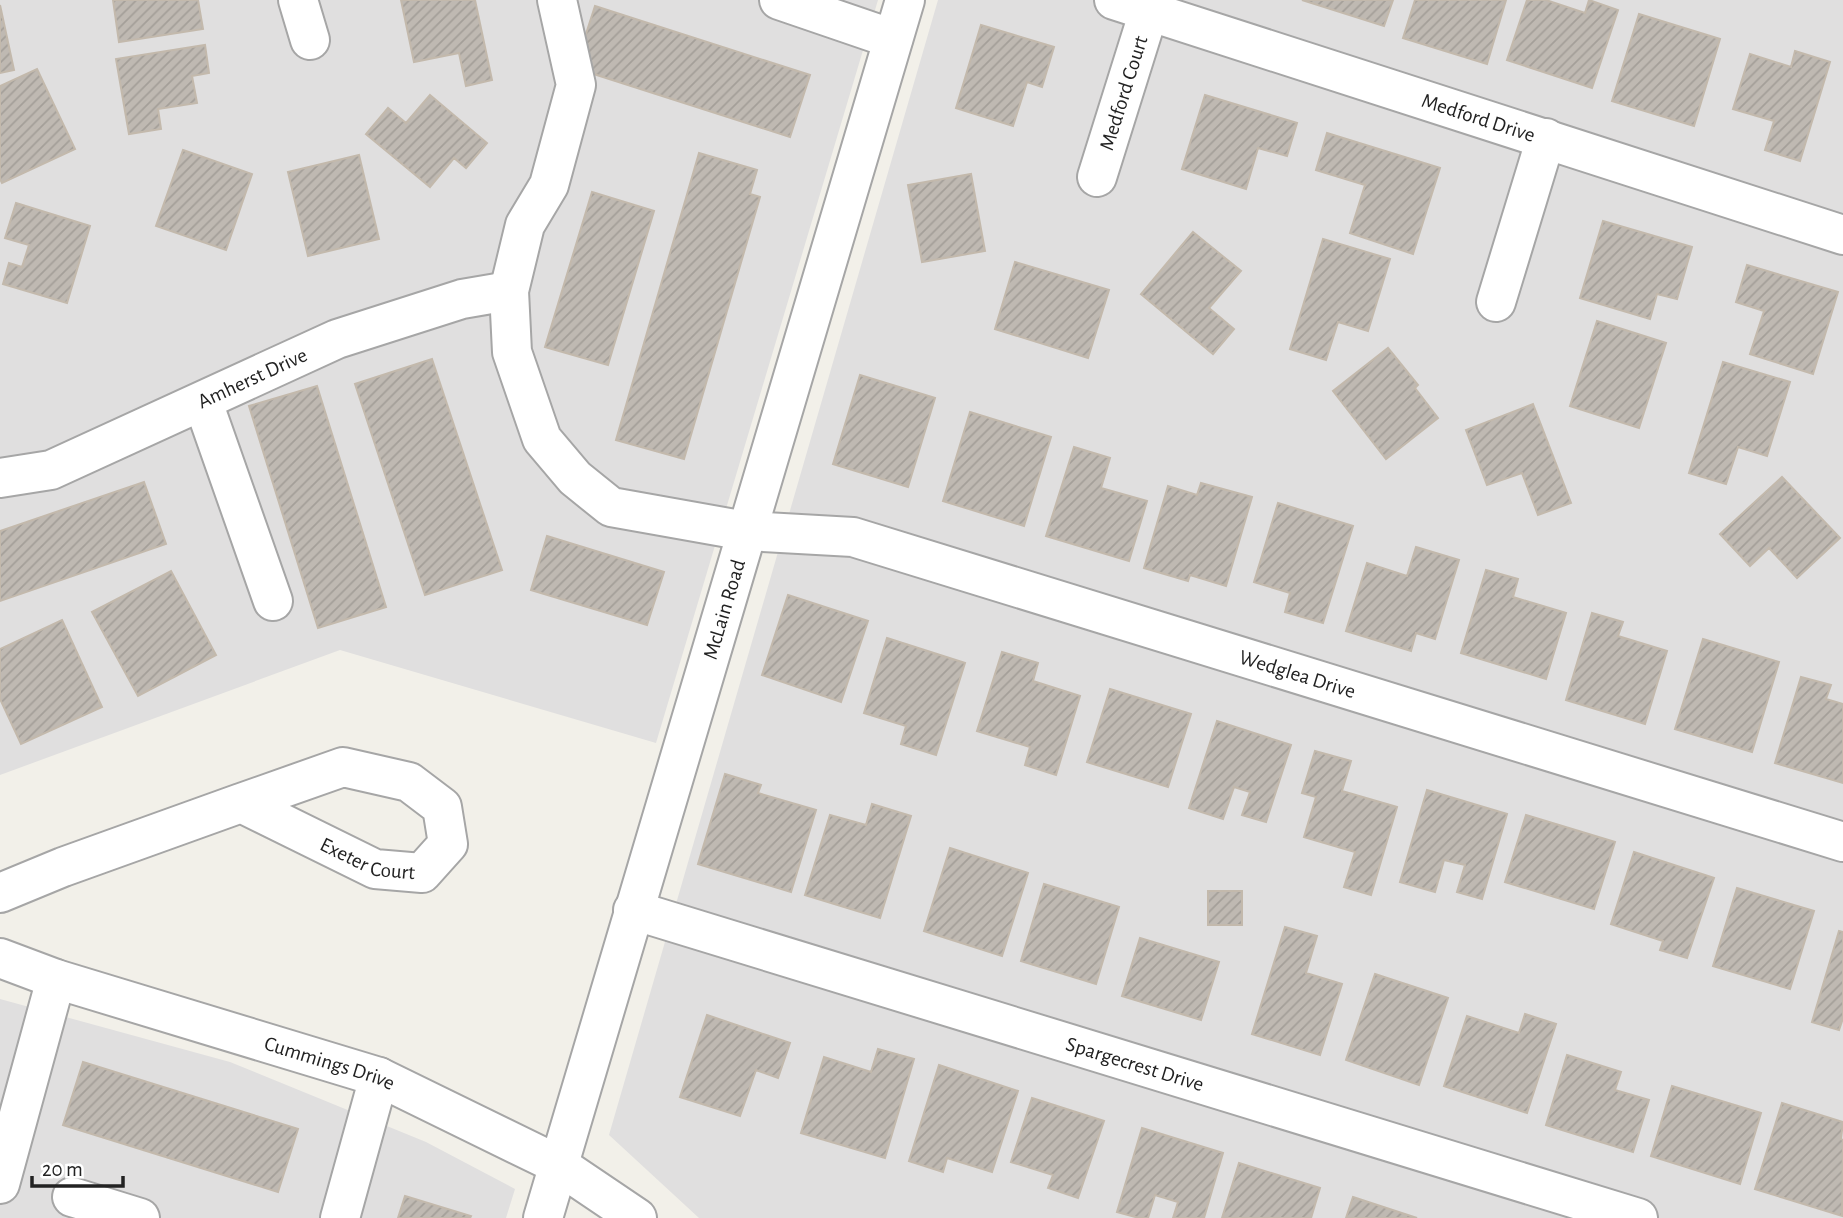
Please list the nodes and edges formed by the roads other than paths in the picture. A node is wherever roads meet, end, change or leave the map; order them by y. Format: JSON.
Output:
{"nodes":[{"id":1,"x":298,"y":0,"type":"edge"},
{"id":2,"x":557,"y":0,"type":"edge"},
{"id":3,"x":779,"y":0,"type":"edge"},
{"id":4,"x":905,"y":0,"type":"edge"},
{"id":5,"x":1131,"y":6,"type":"edge"},
{"id":6,"x":893,"y":39,"type":"junction"},
{"id":7,"x":310,"y":40,"type":"dead end"},
{"id":8,"x":1546,"y":138,"type":"junction"},
{"id":9,"x":1097,"y":177,"type":"dead end"},
{"id":10,"x":1843,"y":235,"type":"edge"},
{"id":11,"x":509,"y":291,"type":"junction"},
{"id":12,"x":1496,"y":302,"type":"dead end"},
{"id":13,"x":203,"y":401,"type":"junction"},
{"id":14,"x":0,"y":478,"type":"edge"},
{"id":15,"x":746,"y":531,"type":"junction"},
{"id":16,"x":273,"y":601,"type":"dead end"},
{"id":17,"x":241,"y":803,"type":"junction"},
{"id":18,"x":1843,"y":842,"type":"edge"},
{"id":19,"x":0,"y":893,"type":"edge"},
{"id":20,"x":633,"y":910,"type":"junction"},
{"id":21,"x":0,"y":958,"type":"edge"},
{"id":22,"x":56,"y":979,"type":"junction"},
{"id":23,"x":379,"y":1077,"type":"junction"},
{"id":24,"x":557,"y":1164,"type":"junction"},
{"id":25,"x":0,"y":1184,"type":"edge"},
{"id":26,"x":72,"y":1197,"type":"dead end"},
{"id":27,"x":140,"y":1218,"type":"edge"},
{"id":28,"x":340,"y":1218,"type":"edge"},
{"id":29,"x":543,"y":1218,"type":"edge"},
{"id":30,"x":637,"y":1218,"type":"edge"},
{"id":31,"x":1638,"y":1218,"type":"edge"}],
"edges":[{"from":1,"to":7,"type":"street"},
{"from":2,"to":11,"type":"street"},
{"from":3,"to":6,"type":"street"},
{"from":4,"to":6,"type":"street","name":"McLain Road"},
{"from":5,"to":8,"type":"street","name":"Medford Drive"},
{"from":5,"to":9,"type":"street","name":"Medford Court"},
{"from":6,"to":15,"type":"street","name":"McLain Road"},
{"from":8,"to":10,"type":"street","name":"Medford Drive"},
{"from":8,"to":12,"type":"street"},
{"from":11,"to":13,"type":"street","name":"Amherst Drive"},
{"from":11,"to":15,"type":"street"},
{"from":13,"to":14,"type":"street","name":"Amherst Drive"},
{"from":13,"to":16,"type":"street"},
{"from":15,"to":18,"type":"street","name":"Wedglea Drive"},
{"from":15,"to":20,"type":"street","name":"McLain Road"},
{"from":17,"to":17,"type":"street","name":"Exeter Court"},
{"from":17,"to":19,"type":"street","name":"Exeter Court"},
{"from":20,"to":24,"type":"street","name":"McLain Road"},
{"from":20,"to":31,"type":"street","name":"Spargecrest Drive"},
{"from":21,"to":22,"type":"street","name":"Cummings Drive"},
{"from":22,"to":23,"type":"street","name":"Cummings Drive"},
{"from":22,"to":25,"type":"street"},
{"from":23,"to":24,"type":"street","name":"Cummings Drive"},
{"from":23,"to":28,"type":"street"},
{"from":24,"to":29,"type":"street","name":"McLain Road"},
{"from":24,"to":30,"type":"street","name":"Cummings Drive"},
{"from":26,"to":27,"type":"street"}]}
